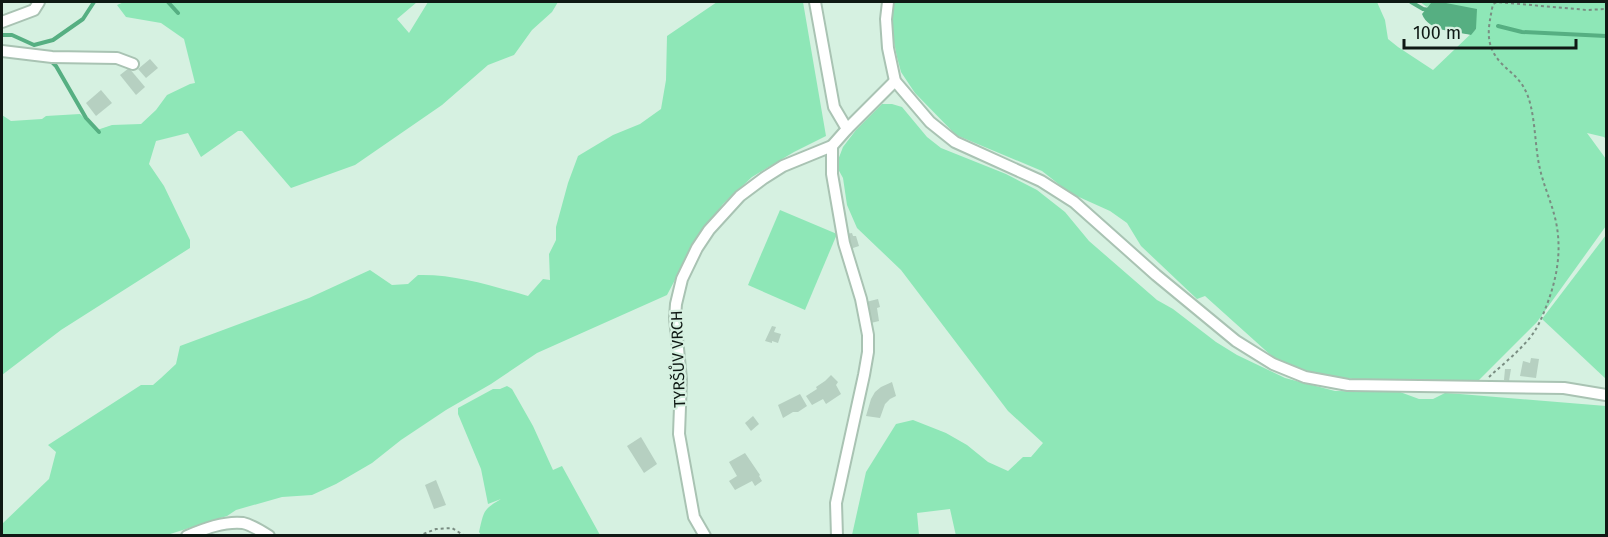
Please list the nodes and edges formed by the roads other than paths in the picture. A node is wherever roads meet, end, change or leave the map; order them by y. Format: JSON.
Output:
{"nodes":[{"id":1,"x":39,"y":2,"type":"edge"},
{"id":2,"x":815,"y":2,"type":"edge"},
{"id":3,"x":888,"y":2,"type":"edge"},
{"id":4,"x":2,"y":22,"type":"edge"},
{"id":5,"x":2,"y":51,"type":"edge"},
{"id":6,"x":133,"y":64,"type":"dead end"},
{"id":7,"x":895,"y":81,"type":"junction"},
{"id":8,"x":847,"y":129,"type":"junction"},
{"id":9,"x":832,"y":146,"type":"junction"},
{"id":10,"x":1606,"y":394,"type":"edge"},
{"id":11,"x":187,"y":536,"type":"edge"},
{"id":12,"x":269,"y":536,"type":"edge"},
{"id":13,"x":705,"y":536,"type":"edge"},
{"id":14,"x":837,"y":536,"type":"edge"}],
"edges":[{"from":1,"to":4,"type":"street"},
{"from":2,"to":8,"type":"street"},
{"from":3,"to":7,"type":"street"},
{"from":5,"to":6,"type":"street"},
{"from":7,"to":8,"type":"street","name":"TYRŠŮV VRCH"},
{"from":7,"to":10,"type":"street"},
{"from":8,"to":9,"type":"street","name":"TYRŠŮV VRCH"},
{"from":9,"to":13,"type":"street","name":"TYRŠŮV VRCH"},
{"from":9,"to":14,"type":"street"},
{"from":11,"to":12,"type":"street"}]}
